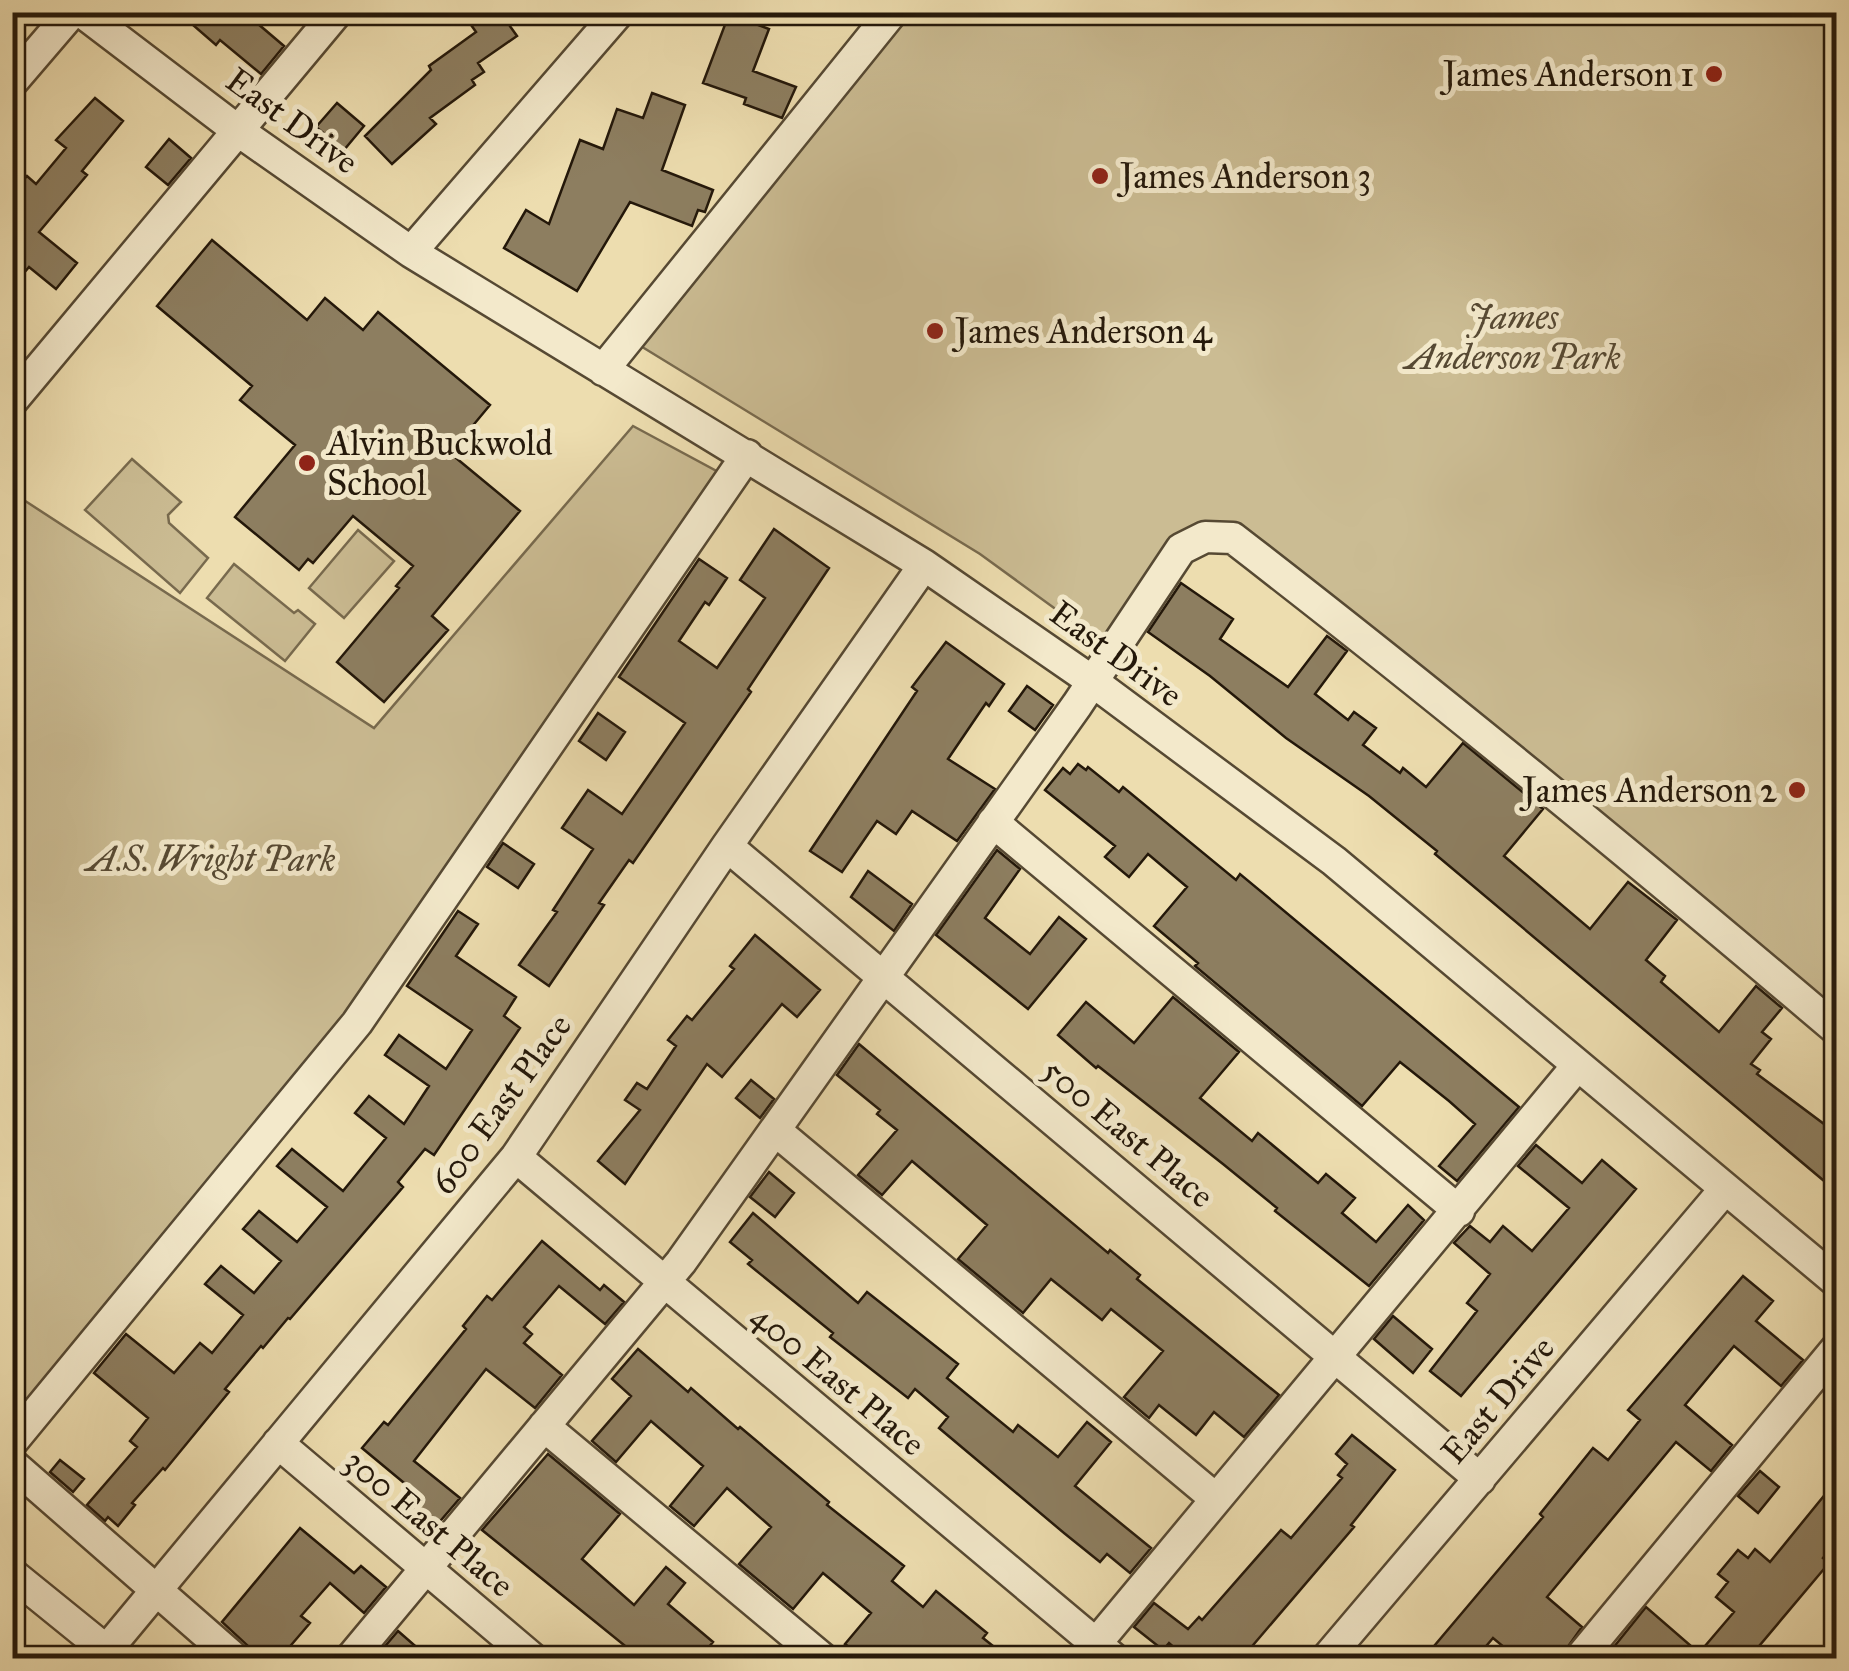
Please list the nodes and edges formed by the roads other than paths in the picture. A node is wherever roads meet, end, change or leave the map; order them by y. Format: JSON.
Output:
{"nodes":[{"id":1,"x":72,"y":12,"type":"edge"},
{"id":2,"x":82,"y":12,"type":"edge"},
{"id":3,"x":337,"y":12,"type":"edge"},
{"id":4,"x":892,"y":12,"type":"edge"},
{"id":5,"x":618,"y":14,"type":"edge"},
{"id":6,"x":12,"y":82,"type":"edge"},
{"id":7,"x":237,"y":130,"type":"junction"},
{"id":8,"x":412,"y":252,"type":"junction"},
{"id":9,"x":604,"y":370,"type":"junction"},
{"id":10,"x":12,"y":401,"type":"edge"},
{"id":11,"x":747,"y":455,"type":"junction"},
{"id":12,"x":924,"y":565,"type":"junction"},
{"id":13,"x":1092,"y":682,"type":"junction"},
{"id":14,"x":993,"y":822,"type":"junction"},
{"id":15,"x":727,"y":846,"type":"junction"},
{"id":16,"x":884,"y":978,"type":"junction"},
{"id":17,"x":1836,"y":1029,"type":"edge"},
{"id":18,"x":1576,"y":1066,"type":"junction"},
{"id":19,"x":776,"y":1131,"type":"junction"},
{"id":20,"x":516,"y":1156,"type":"junction"},
{"id":21,"x":1726,"y":1189,"type":"junction"},
{"id":22,"x":1458,"y":1211,"type":"junction"},
{"id":23,"x":1836,"y":1281,"type":"edge"},
{"id":24,"x":663,"y":1283,"type":"junction"},
{"id":25,"x":1836,"y":1349,"type":"edge"},
{"id":26,"x":1337,"y":1357,"type":"junction"},
{"id":27,"x":544,"y":1426,"type":"junction"},
{"id":28,"x":12,"y":1442,"type":"edge"},
{"id":29,"x":278,"y":1443,"type":"junction"},
{"id":30,"x":12,"y":1464,"type":"edge"},
{"id":31,"x":1480,"y":1479,"type":"junction"},
{"id":32,"x":1216,"y":1500,"type":"junction"},
{"id":33,"x":426,"y":1570,"type":"junction"},
{"id":34,"x":12,"y":1574,"type":"edge"},
{"id":35,"x":156,"y":1592,"type":"junction"},
{"id":36,"x":1098,"y":1654,"type":"edge"},
{"id":37,"x":103,"y":1655,"type":"edge"},
{"id":38,"x":234,"y":1658,"type":"edge"},
{"id":39,"x":351,"y":1658,"type":"edge"},
{"id":40,"x":532,"y":1658,"type":"edge"},
{"id":41,"x":822,"y":1658,"type":"edge"},
{"id":42,"x":1326,"y":1658,"type":"edge"},
{"id":43,"x":1580,"y":1658,"type":"edge"}],
"edges":[{"from":1,"to":6,"type":"street"},
{"from":2,"to":7,"type":"street","name":"East Drive"},
{"from":3,"to":7,"type":"street"},
{"from":4,"to":9,"type":"street"},
{"from":5,"to":8,"type":"street"},
{"from":7,"to":8,"type":"street","name":"East Drive"},
{"from":7,"to":10,"type":"street"},
{"from":8,"to":9,"type":"street","name":"East Drive"},
{"from":9,"to":11,"type":"street","name":"East Drive"},
{"from":11,"to":12,"type":"street","name":"East Drive"},
{"from":11,"to":28,"type":"street"},
{"from":12,"to":13,"type":"street","name":"East Drive"},
{"from":12,"to":15,"type":"street","name":"600 East Place"},
{"from":13,"to":14,"type":"street"},
{"from":13,"to":17,"type":"street"},
{"from":13,"to":18,"type":"street","name":"East Drive"},
{"from":14,"to":16,"type":"street"},
{"from":14,"to":22,"type":"street"},
{"from":15,"to":16,"type":"street","name":"500 East Place"},
{"from":15,"to":20,"type":"street","name":"600 East Place"},
{"from":16,"to":19,"type":"street"},
{"from":16,"to":26,"type":"street","name":"500 East Place"},
{"from":18,"to":21,"type":"street","name":"East Drive"},
{"from":18,"to":22,"type":"street"},
{"from":19,"to":24,"type":"street"},
{"from":19,"to":32,"type":"street"},
{"from":20,"to":24,"type":"street","name":"400 East Place"},
{"from":20,"to":29,"type":"street","name":"600 East Place"},
{"from":21,"to":23,"type":"street","name":"East Drive"},
{"from":21,"to":31,"type":"street","name":"East Drive"},
{"from":22,"to":26,"type":"street"},
{"from":24,"to":27,"type":"street"},
{"from":24,"to":36,"type":"street","name":"400 East Place"},
{"from":25,"to":43,"type":"street"},
{"from":26,"to":31,"type":"street","name":"500 East Place"},
{"from":26,"to":32,"type":"street"},
{"from":27,"to":33,"type":"street"},
{"from":27,"to":41,"type":"street"},
{"from":29,"to":33,"type":"street","name":"300 East Place"},
{"from":29,"to":35,"type":"street","name":"600 East Place"},
{"from":30,"to":35,"type":"street"},
{"from":31,"to":42,"type":"street","name":"East Drive"},
{"from":32,"to":36,"type":"street"},
{"from":33,"to":39,"type":"street"},
{"from":33,"to":40,"type":"street","name":"300 East Place"},
{"from":34,"to":37,"type":"street"},
{"from":35,"to":37,"type":"street","name":"600 East Place"},
{"from":35,"to":38,"type":"street"}]}
